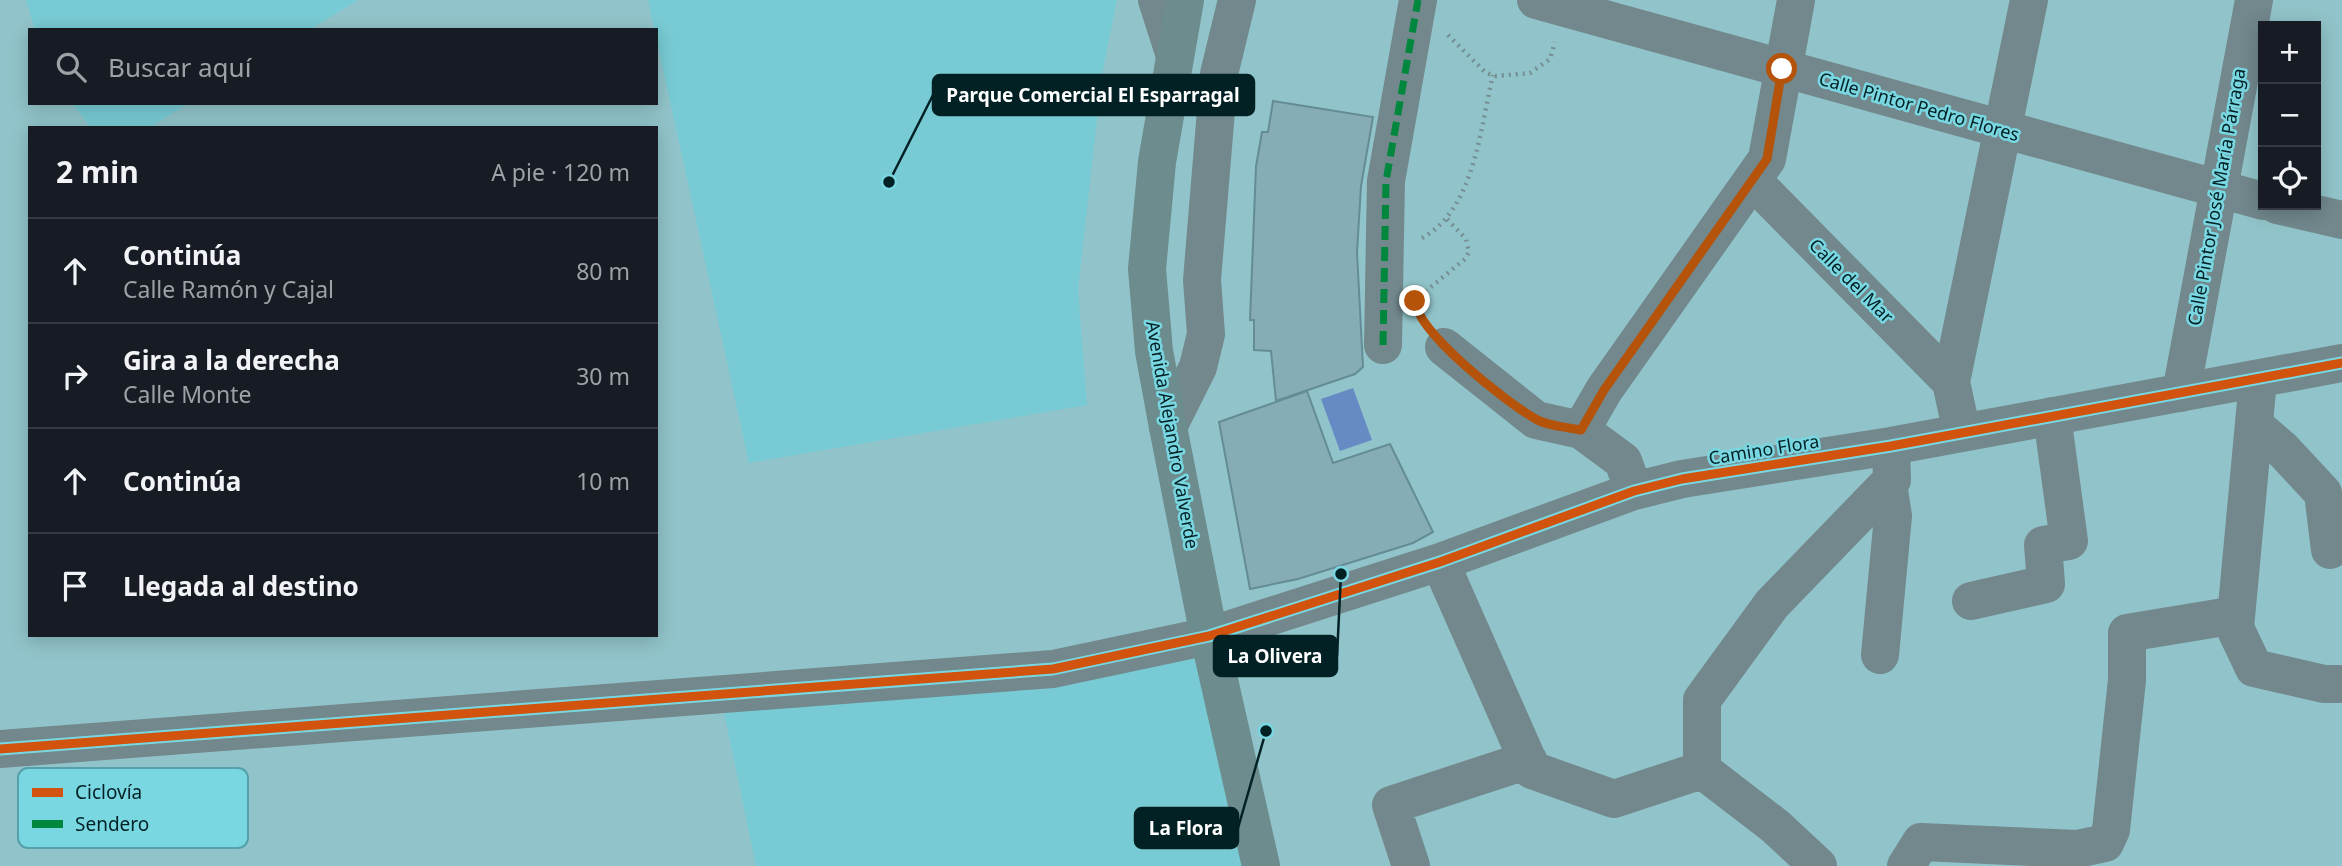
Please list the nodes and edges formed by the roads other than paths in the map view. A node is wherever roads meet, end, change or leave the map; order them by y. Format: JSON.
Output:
{"nodes":[{"id":1,"x":1157,"y":0,"type":"edge"},
{"id":2,"x":1185,"y":0,"type":"edge"},
{"id":3,"x":1237,"y":0,"type":"edge"},
{"id":4,"x":2029,"y":0,"type":"edge"},
{"id":5,"x":2254,"y":0,"type":"edge"},
{"id":6,"x":1418,"y":2,"type":"edge"},
{"id":7,"x":1550,"y":4,"type":"edge"},
{"id":8,"x":1789,"y":34,"type":"edge"},
{"id":9,"x":1174,"y":53,"type":"junction"},
{"id":10,"x":2004,"y":131,"type":"junction"},
{"id":11,"x":1752,"y":180,"type":"junction"},
{"id":12,"x":2217,"y":190,"type":"junction"},
{"id":13,"x":2258,"y":200,"type":"edge"},
{"id":14,"x":2299,"y":210,"type":"edge"},
{"id":15,"x":2342,"y":220,"type":"edge"},
{"id":16,"x":1383,"y":345,"type":"dead end"},
{"id":17,"x":1444,"y":347,"type":"dead end"},
{"id":18,"x":2342,"y":363,"type":"edge"},
{"id":19,"x":2258,"y":380,"type":"junction"},
{"id":20,"x":1951,"y":382,"type":"junction"},
{"id":21,"x":2181,"y":393,"type":"junction"},
{"id":22,"x":2052,"y":416,"type":"junction"},
{"id":23,"x":2254,"y":425,"type":"junction"},
{"id":24,"x":1168,"y":426,"type":"junction"},
{"id":25,"x":1581,"y":430,"type":"junction"},
{"id":26,"x":1962,"y":433,"type":"junction"},
{"id":27,"x":1891,"y":446,"type":"junction"},
{"id":28,"x":1888,"y":484,"type":"junction"},
{"id":29,"x":1634,"y":492,"type":"junction"},
{"id":30,"x":2330,"y":550,"type":"dead end"},
{"id":31,"x":1440,"y":562,"type":"junction"},
{"id":32,"x":1972,"y":601,"type":"dead end"},
{"id":33,"x":2236,"y":615,"type":"junction"},
{"id":34,"x":1209,"y":636,"type":"junction"},
{"id":35,"x":1880,"y":655,"type":"dead end"},
{"id":36,"x":2342,"y":684,"type":"edge"},
{"id":37,"x":0,"y":749,"type":"edge"},
{"id":38,"x":1528,"y":761,"type":"junction"},
{"id":39,"x":1702,"y":770,"type":"junction"},
{"id":40,"x":1261,"y":866,"type":"edge"},
{"id":41,"x":1411,"y":866,"type":"edge"},
{"id":42,"x":1818,"y":866,"type":"edge"},
{"id":43,"x":1906,"y":866,"type":"edge"}],
"edges":[{"from":1,"to":9,"type":"street"},
{"from":2,"to":9,"type":"main road","name":"Avenida Alejandro Valverde"},
{"from":3,"to":24,"type":"street"},
{"from":4,"to":10,"type":"street"},
{"from":5,"to":12,"type":"street","name":"Calle Pintor José María Párraga"},
{"from":6,"to":16,"type":"street"},
{"from":7,"to":8,"type":"street","name":"Calle Pintor Pedro Flores"},
{"from":8,"to":10,"type":"street","name":"Calle Pintor Pedro Flores"},
{"from":8,"to":11,"type":"street"},
{"from":9,"to":24,"type":"main road","name":"Avenida Alejandro Valverde"},
{"from":10,"to":12,"type":"street","name":"Calle Pintor Pedro Flores"},
{"from":10,"to":20,"type":"street"},
{"from":11,"to":20,"type":"street","name":"Calle del Mar"},
{"from":11,"to":25,"type":"street"},
{"from":12,"to":13,"type":"street","name":"Calle Pintor Pedro Flores"},
{"from":12,"to":21,"type":"street","name":"Calle Pintor José María Párraga"},
{"from":14,"to":15,"type":"street"},
{"from":17,"to":25,"type":"street"},
{"from":18,"to":19,"type":"street","name":"Camino Flora"},
{"from":19,"to":21,"type":"street","name":"Camino Flora"},
{"from":19,"to":23,"type":"street"},
{"from":20,"to":26,"type":"street"},
{"from":21,"to":22,"type":"street","name":"Camino Flora"},
{"from":22,"to":26,"type":"street","name":"Camino Flora"},
{"from":22,"to":32,"type":"street"},
{"from":23,"to":30,"type":"street"},
{"from":23,"to":33,"type":"street"},
{"from":24,"to":34,"type":"main road","name":"Avenida Alejandro Valverde"},
{"from":25,"to":29,"type":"street"},
{"from":26,"to":27,"type":"street","name":"Camino Flora"},
{"from":27,"to":28,"type":"street"},
{"from":27,"to":29,"type":"street","name":"Camino Flora"},
{"from":28,"to":35,"type":"street"},
{"from":28,"to":39,"type":"street"},
{"from":29,"to":31,"type":"street","name":"Camino Flora"},
{"from":31,"to":34,"type":"street","name":"Camino Flora"},
{"from":31,"to":38,"type":"street"},
{"from":33,"to":36,"type":"street"},
{"from":33,"to":43,"type":"street"},
{"from":34,"to":37,"type":"street","name":"Camino Flora"},
{"from":34,"to":40,"type":"main road","name":"Avenida Alejandro Valverde"},
{"from":38,"to":39,"type":"street"},
{"from":38,"to":41,"type":"street"},
{"from":39,"to":42,"type":"street"}]}
